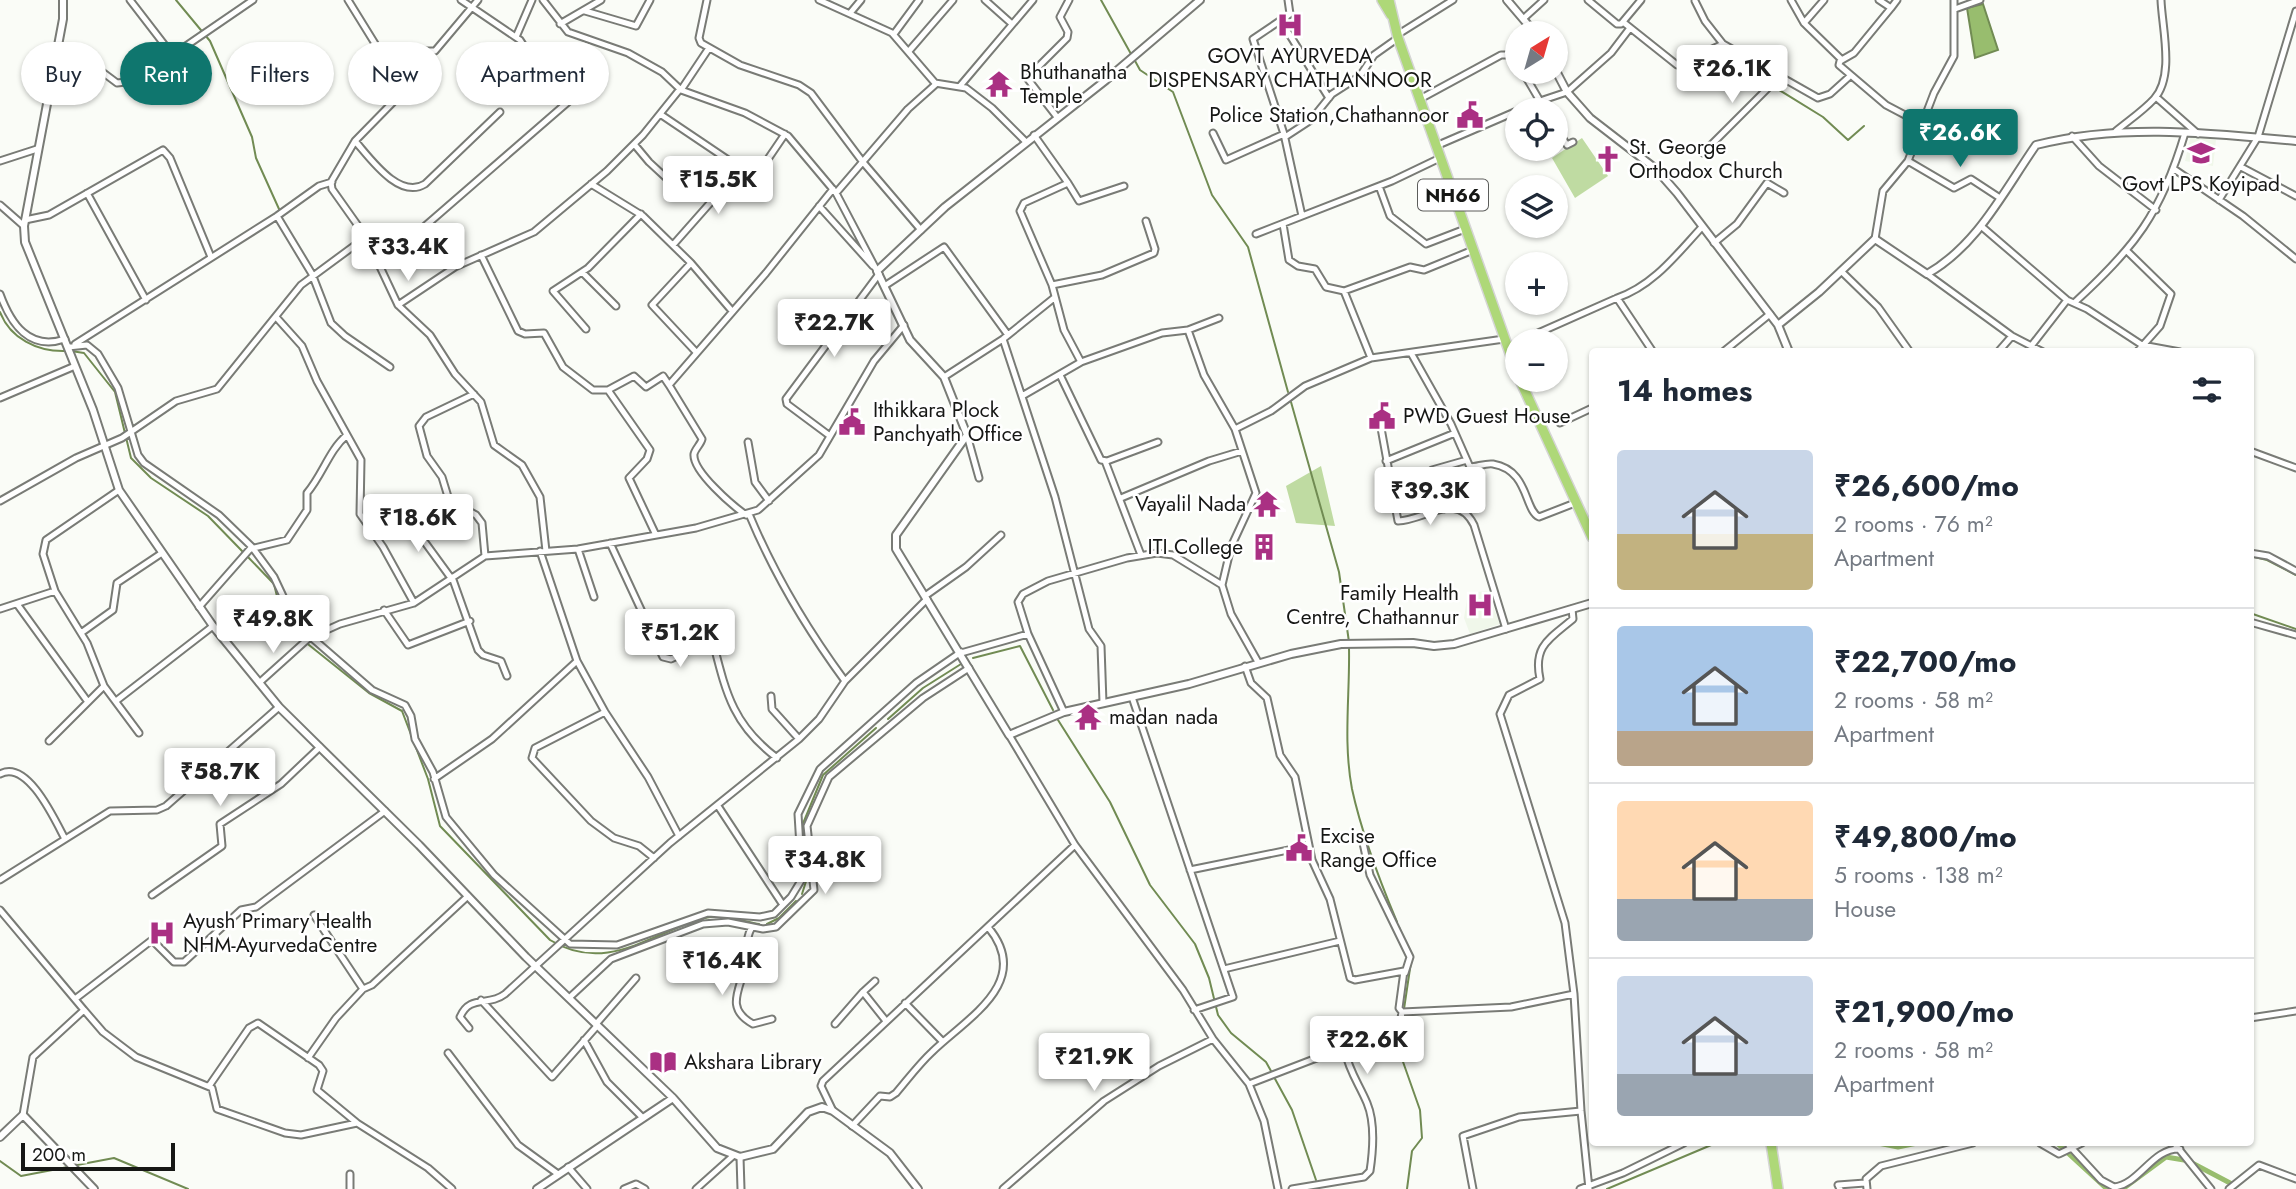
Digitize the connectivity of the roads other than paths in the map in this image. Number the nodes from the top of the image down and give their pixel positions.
1 (63, 0) edge
2 (130, 0) edge
3 (253, 0) edge
4 (348, 0) edge
5 (461, 0) edge
6 (478, 0) edge
7 (532, 0) edge
8 (543, 0) edge
9 (601, 0) edge
10 (650, 0) edge
11 (707, 0) edge
12 (818, 0) edge
13 (861, 0) edge
14 (919, 0) edge
15 (953, 0) edge
16 (985, 0) edge
17 (1033, 0) edge
18 (1069, 0) edge
19 (1200, 0) edge
20 (1288, 0) edge
21 (1382, 0) edge
22 (1389, 0) edge
23 (1453, 0) edge
24 (1507, 0) edge
25 (1544, 0) edge
26 (1588, 0) edge
27 (1641, 0) edge
28 (1696, 0) edge
29 (1791, 0) edge
30 (1824, 0) edge
31 (1880, 0) edge
32 (1897, 0) edge
33 (1954, 0) edge
34 (1980, 0) edge
35 (2161, 0) edge
36 (471, 8) junction
37 (1892, 8) junction
38 (1955, 9) junction
39 (585, 11) junction
40 (2296, 11) edge
41 (851, 12) junction
42 (1391, 15) junction
43 (1523, 19) joint
44 (1282, 21) junction
45 (1623, 22) junction
46 (1804, 23) junction
47 (560, 24) junction
48 (1012, 24) junction
49 (1630, 28) junction
50 (894, 34) junction
51 (516, 37) junction
52 (1398, 37) junction
53 (58, 42) edge
54 (162, 42) edge
55 (191, 42) edge
56 (374, 42) edge
57 (442, 42) edge
58 (1723, 44) junction
59 (709, 48) junction
60 (909, 51) junction
61 (1505, 55) edge
62 (1842, 60) junction
63 (1780, 76) junction
64 (1850, 76) junction
65 (936, 84) junction
66 (1563, 84) edge
67 (960, 86) junction
68 (680, 89) junction
69 (1567, 92) junction
70 (2156, 97) junction
71 (1329, 98) junction
72 (1549, 98) edge
73 (1420, 99) junction
74 (45, 105) edge
75 (390, 105) edge
76 (500, 112) dead end
77 (660, 114) junction
78 (1057, 117) junction
79 (1505, 117) edge
80 (1922, 124) junction
81 (2116, 131) junction
82 (1213, 133) dead end
83 (2185, 133) junction
84 (785, 134) junction
85 (2198, 134) junction
86 (1034, 135) junction
87 (1284, 135) junction
88 (2072, 135) junction
89 (2258, 137) junction
90 (355, 141) junction
91 (1025, 141) junction
92 (2296, 141) edge
93 (1573, 142) dead end
94 (634, 144) junction
95 (1568, 144) edge
96 (1436, 146) junction
97 (37, 149) junction
98 (1703, 153) dead end
99 (1440, 158) junction
100 (0, 161) edge
101 (862, 161) junction
102 (1908, 161) junction
103 (2241, 167) junction
104 (741, 168) junction
105 (2174, 169) junction
106 (332, 181) junction
107 (1068, 183) junction
108 (591, 184) junction
109 (1124, 186) dead end
110 (1379, 186) junction
111 (676, 187) dead end
112 (835, 191) junction
113 (87, 193) junction
114 (1784, 193) dead end
115 (2296, 197) edge
116 (2000, 198) junction
117 (2219, 200) junction
118 (0, 205) edge
119 (820, 206) junction
120 (2156, 210) junction
121 (641, 214) junction
122 (277, 216) junction
123 (1302, 216) junction
124 (1146, 221) dead end
125 (24, 223) junction
126 (1283, 224) junction
127 (1981, 226) junction
128 (1702, 228) junction
129 (1465, 229) junction
130 (921, 230) junction
131 (1256, 234) dead end
132 (366, 237) junction
133 (1875, 239) junction
134 (1714, 243) junction
135 (673, 245) junction
136 (1473, 250) junction
137 (2128, 252) junction
138 (375, 255) junction
139 (481, 255) junction
140 (211, 257) junction
141 (2296, 258) edge
142 (691, 263) junction
143 (1841, 271) junction
144 (582, 272) junction
145 (878, 272) junction
146 (312, 274) junction
147 (1927, 274) junction
148 (886, 285) junction
149 (1052, 285) junction
150 (1344, 291) junction
151 (0, 294) edge
152 (1054, 298) junction
153 (1617, 298) junction
154 (146, 300) junction
155 (2067, 300) junction
156 (2074, 303) junction
157 (398, 305) junction
158 (616, 306) dead end
159 (732, 311) junction
160 (1770, 314) junction
161 (276, 317) junction
162 (1219, 318) dead end
163 (904, 325) junction
164 (1778, 325) junction
165 (586, 329) dead end
166 (1547, 329) edge
167 (1188, 330) junction
168 (2012, 336) junction
169 (1005, 337) junction
170 (65, 339) junction
171 (1505, 343) joint
172 (2032, 345) junction
173 (2142, 345) junction
174 (1650, 348) edge
175 (1728, 348) edge
176 (1787, 348) edge
177 (1907, 348) edge
178 (2002, 348) edge
179 (2037, 348) edge
180 (2140, 348) edge
181 (2158, 348) edge
182 (70, 349) junction
183 (696, 352) junction
184 (1411, 353) junction
185 (1371, 358) junction
186 (1082, 362) junction
187 (75, 366) junction
188 (390, 367) dead end
189 (1060, 375) junction
190 (944, 377) junction
191 (668, 384) junction
192 (607, 390) junction
193 (1525, 392) edge
194 (474, 394) junction
195 (1022, 396) junction
196 (0, 398) edge
197 (1589, 410) edge
198 (1560, 424) dead end
199 (1381, 428) dead end
200 (1235, 429) junction
201 (131, 433) junction
202 (1455, 433) junction
203 (347, 435) junction
204 (967, 435) junction
205 (830, 436) junction
206 (748, 442) dead end
207 (1158, 442) dead end
208 (104, 447) junction
209 (1242, 451) junction
210 (2254, 452) edge
211 (1467, 460) junction
212 (1105, 461) junction
213 (1386, 461) junction
214 (2296, 468) edge
215 (979, 478) dead end
216 (119, 490) junction
217 (1121, 499) junction
218 (0, 501) edge
219 (769, 501) junction
220 (1575, 503) junction
221 (1444, 509) junction
222 (405, 515) dead end
223 (747, 515) junction
224 (1589, 531) edge
225 (655, 533) junction
226 (1001, 535) dead end
227 (610, 543) junction
228 (251, 548) junction
229 (578, 549) junction
230 (543, 551) junction
231 (162, 553) junction
232 (2254, 553) edge
233 (1141, 555) junction
234 (485, 556) junction
235 (2296, 571) edge
236 (1077, 573) junction
237 (452, 578) junction
238 (1222, 585) junction
239 (55, 592) junction
240 (594, 597) dead end
241 (926, 598) junction
242 (414, 603) junction
243 (17, 604) junction
244 (1589, 604) edge
245 (199, 607) junction
246 (1572, 609) junction
247 (0, 610) edge
248 (384, 610) junction
249 (470, 621) junction
250 (2254, 623) edge
251 (213, 626) junction
252 (1506, 629) junction
253 (81, 634) junction
254 (1028, 634) junction
255 (2296, 635) edge
256 (311, 638) junction
257 (961, 652) junction
258 (577, 661) junction
259 (1258, 662) junction
260 (1245, 666) junction
261 (969, 668) junction
262 (507, 676) dead end
263 (845, 681) junction
264 (259, 683) junction
265 (104, 686) junction
266 (771, 696) dead end
267 (1132, 697) junction
268 (116, 701) junction
269 (88, 702) junction
270 (1103, 704) junction
271 (279, 707) junction
272 (605, 712) junction
273 (1064, 712) junction
274 (878, 717) junction
275 (886, 727) junction
276 (139, 733) dead end
277 (1009, 735) junction
278 (799, 739) junction
279 (49, 741) dead end
280 (320, 747) junction
281 (777, 758) junction
282 (0, 774) edge
283 (434, 779) junction
284 (718, 806) junction
285 (384, 811) junction
286 (680, 836) junction
287 (65, 839) junction
288 (1363, 844) dead end
289 (1074, 845) junction
290 (1308, 846) junction
291 (654, 858) junction
292 (1190, 870) junction
293 (0, 880) edge
294 (795, 894) junction
295 (152, 895) dead end
296 (468, 896) junction
297 (804, 900) junction
298 (783, 905) junction
299 (0, 910) edge
300 (314, 915) dead end
301 (764, 923) junction
302 (752, 927) junction
303 (988, 927) junction
304 (564, 941) junction
305 (1340, 941) junction
306 (536, 967) junction
307 (1224, 969) junction
308 (1405, 973) junction
309 (636, 978) dead end
310 (875, 981) dead end
311 (363, 989) junction
312 (863, 992) junction
313 (1574, 994) junction
314 (569, 998) junction
315 (75, 999) junction
316 (481, 1000) junction
317 (905, 1003) junction
318 (84, 1010) junction
319 (1194, 1010) junction
320 (2296, 1011) edge
321 (1402, 1012) junction
322 (2254, 1017) edge
323 (772, 1019) dead end
324 (886, 1021) junction
325 (835, 1024) dead end
326 (597, 1025) junction
327 (469, 1028) dead end
328 (1213, 1039) junction
329 (584, 1040) junction
330 (943, 1042) junction
331 (1345, 1051) junction
332 (448, 1053) dead end
333 (308, 1058) junction
334 (1249, 1084) junction
335 (209, 1086) junction
336 (673, 1098) junction
337 (833, 1111) junction
338 (1581, 1111) junction
339 (23, 1115) junction
340 (643, 1118) junction
341 (357, 1123) junction
342 (852, 1126) junction
343 (0, 1137) edge
344 (1678, 1146) edge
345 (1771, 1146) edge
346 (2044, 1146) edge
347 (2070, 1146) edge
348 (2177, 1146) edge
349 (1930, 1148) edge
350 (2180, 1150) junction
351 (737, 1156) junction
352 (568, 1167) junction
353 (350, 1174) dead end
354 (558, 1174) junction
355 (2296, 1178) edge
356 (1866, 1186) edge
357 (1589, 1188) edge
358 (94, 1189) edge
359 (350, 1189) edge
360 (452, 1189) edge
361 (537, 1189) edge
362 (587, 1189) edge
363 (624, 1189) edge
364 (645, 1189) edge
365 (696, 1189) edge
366 (741, 1189) edge
367 (918, 1189) edge
368 (1003, 1189) edge
369 (1278, 1189) edge
370 (1292, 1189) edge
371 (1473, 1189) edge
372 (1580, 1189) edge
373 (1778, 1189) edge
374 (1840, 1189) edge
375 (2211, 1189) edge
376 (2229, 1189) edge

1 - 53 street
2 - 54 street
3 - 55 street
4 - 56 street
5 - 36 street
6 - 36 street
7 - 51 street
8 - 47 street
9 - 39 street
10 - 39 street
11 - 59 street
12 - 41 street
13 - 41 street
14 - 50 street
15 - 60 street
16 - 48 street
17 - 48 street
18 - 78 street
19 - 78 street
20 - 44 street
21 - 42 highway, NH66
22 - 42 highway, NH66
23 - 52 street
24 - 43 street
25 - 43 street
26 - 45 street
27 - 45 street
28 - 58 street
29 - 46 street
30 - 46 street
31 - 37 street
32 - 37 street
33 - 38 street
34 - 38 street
35 - 70 street
36 - 51 street
36 - 57 street
37 - 62 street
38 - 80 street
39 - 47 street
40 - 89 street
41 - 50 street
42 - 52 highway, NH66 / NH66
44 - 71 street
44 - 87 street
45 - 49 street
46 - 62 street
47 - 68 street
48 - 67 street
49 - 58 street
49 - 69 street
50 - 60 street
51 - 138 street
52 - 71 street
52 - 73 highway, NH66 / NH66
58 - 63 street
59 - 68 street
59 - 101 street
60 - 65 street
61 - 73 street
62 - 64 street
63 - 64 street
63 - 98 street
64 - 80 street
65 - 67 street
65 - 101 street
66 - 69 street
67 - 91 street
68 - 77 street
68 - 84 street
69 - 72 street
69 - 128 street
70 - 81 street
70 - 85 street
71 - 87 street
73 - 96 highway, NH66 / NH66
74 - 97 street
75 - 90 street
76 - 90 street
77 - 94 street
77 - 104 street
78 - 86 street
79 - 96 street
80 - 102 street
81 - 83 street
81 - 88 street
82 - 87 street
83 - 85 street
83 - 105 street
84 - 104 street
84 - 112 street
85 - 89 street
86 - 91 street
86 - 107 street
87 - 123 street
88 - 116 street
88 - 120 street
89 - 92 street
89 - 103 street
90 - 106 street
91 - 130 street
93 - 95 street
94 - 108 street
94 - 111 street
96 - 99 highway, NH66 / NH66
97 - 100 street
97 - 125 street
99 - 110 street
99 - 129 highway, NH66 / NH66
101 - 112 street
101 - 130 street
102 - 116 street
102 - 133 street
103 - 115 street
103 - 117 street
104 - 135 street
105 - 117 street
105 - 120 street
106 - 122 street
106 - 132 street
107 - 109 street
107 - 149 street
108 - 121 street
108 - 139 street
110 - 123 street
110 - 129 street
112 - 119 street
112 - 145 street
113 - 125 street
113 - 140 street
113 - 154 street
114 - 134 street
116 - 127 street
117 - 141 street
118 - 125 street
119 - 145 street
119 - 159 street
120 - 137 street
121 - 135 street
121 - 144 street
122 - 140 street
122 - 146 street
123 - 126 street
124 - 149 street
125 - 170 street
126 - 131 street
126 - 150 street
127 - 147 street
127 - 155 street
128 - 134 street
128 - 153 street
129 - 136 highway, NH66 / NH66
130 - 145 street
132 - 138 street
132 - 146 street
133 - 143 street
133 - 147 street
134 - 160 street
135 - 142 street
136 - 150 street
136 - 171 highway, NH66 / NH66
137 - 156 street
137 - 173 street
138 - 157 street
139 - 157 street
139 - 192 street
140 - 154 street
142 - 159 street
142 - 183 street
143 - 164 street
143 - 177 street
144 - 158 street
144 - 165 street
145 - 148 street
145 - 205 street
146 - 161 street
146 - 188 street
147 - 168 street
148 - 163 street
148 - 169 street
149 - 152 street
150 - 185 street
151 - 170 street
152 - 169 street
152 - 186 street
153 - 166 street
153 - 174 street
154 - 182 street
155 - 156 street
155 - 172 street
156 - 173 street
157 - 194 street
159 - 183 street
160 - 164 street
160 - 175 street
161 - 201 street
161 - 203 street
162 - 167 street
163 - 190 street
163 - 205 street
164 - 176 street
167 - 186 street
167 - 200 street
168 - 172 street
168 - 178 street
169 - 190 street
169 - 195 street
170 - 182 street
171 - 184 street
172 - 179 street
173 - 180 street
173 - 181 street
182 - 187 street
182 - 201 street
183 - 191 street
184 - 185 street
184 - 202 street
185 - 200 street
186 - 189 street
187 - 196 street
187 - 208 street
189 - 195 street
189 - 212 street
190 - 204 street
191 - 192 street
191 - 223 street
192 - 225 street
193 - 220 highway
194 - 230 street
194 - 234 street
195 - 236 street
197 - 198 street
199 - 213 street
200 - 209 street
201 - 208 street
201 - 228 street
202 - 211 street
202 - 213 street
203 - 228 street
203 - 242 street
204 - 215 street
204 - 241 street
205 - 219 street
206 - 219 street
207 - 212 street
208 - 216 street
208 - 218 street
209 - 217 street
209 - 238 street
210 - 214 street
211 - 220 street
211 - 221 street
212 - 217 street
213 - 221 street
216 - 231 street
216 - 239 street
217 - 233 street
219 - 223 street
220 - 224 highway
221 - 252 street
222 - 237 street
223 - 225 street
223 - 263 street
225 - 227 street
226 - 241 street
227 - 229 street
227 - 281 street
228 - 245 street
228 - 256 street
229 - 230 street
229 - 240 street
230 - 234 street
230 - 258 street
231 - 245 street
231 - 253 street
232 - 235 street
233 - 236 street
233 - 238 street
234 - 237 street
236 - 254 street
236 - 270 street
237 - 242 street
237 - 249 street
238 - 259 street
239 - 243 street
239 - 253 street
241 - 257 street
241 - 263 street
242 - 248 street
243 - 247 street
243 - 269 street
244 - 246 street
245 - 251 street
246 - 252 street
246 - 313 street
248 - 249 street
248 - 256 street
249 - 262 street
250 - 255 street
251 - 264 street
251 - 268 street
252 - 259 street
253 - 265 street
254 - 257 street
254 - 273 street
256 - 264 street
256 - 283 street
257 - 261 street
257 - 274 street
258 - 272 street
258 - 283 street
259 - 260 street
260 - 267 street
260 - 290 street
261 - 275 street
261 - 277 street
263 - 278 street
264 - 271 street
265 - 268 street
265 - 269 street
266 - 278 street
267 - 270 street
267 - 292 street
268 - 276 street
269 - 279 street
270 - 273 street
271 - 280 street
271 - 287 street
272 - 286 street
272 - 291 street
273 - 277 street
274 - 275 street
274 - 294 street
275 - 297 street
277 - 289 street
278 - 281 street
280 - 285 street
280 - 295 street
281 - 284 street
282 - 287 street
283 - 304 street
284 - 286 street
284 - 298 street
285 - 296 street
285 - 315 street
286 - 291 street
287 - 293 street
288 - 308 street
289 - 303 street
289 - 319 street
290 - 292 street
290 - 305 street
291 - 304 street
292 - 307 street
294 - 297 street
294 - 298 street
296 - 306 street
296 - 311 street
297 - 301 street
298 - 301 street
299 - 315 street
300 - 311 street
301 - 302 street
301 - 304 street
302 - 314 street
302 - 323 street
303 - 317 street
303 - 330 street
304 - 306 street
305 - 307 street
305 - 308 street
306 - 314 street
306 - 316 street
307 - 319 street
308 - 321 street
309 - 326 street
310 - 312 street
311 - 333 street
312 - 324 street
312 - 325 street
313 - 321 street
313 - 338 street
314 - 326 street
315 - 318 street
316 - 327 street
316 - 329 street
317 - 324 street
317 - 330 street
318 - 335 street
318 - 339 street
319 - 328 street
320 - 322 street
321 - 331 street
324 - 337 street
326 - 329 street
326 - 336 street
328 - 334 street
328 - 368 street
329 - 340 street
330 - 342 street
331 - 334 street
331 - 370 street
332 - 354 street
333 - 335 street
333 - 341 street
334 - 369 street
335 - 341 street
336 - 340 street
336 - 351 street
337 - 342 street
337 - 351 street
338 - 357 street
338 - 371 street
339 - 343 street
339 - 358 street
340 - 352 street
341 - 360 street
342 - 367 street
344 - 357 street
345 - 373 highway
346 - 347 street
347 - 350 street
348 - 350 street
349 - 356 street
350 - 375 street
351 - 365 street
351 - 366 street
352 - 354 street
352 - 362 street
353 - 359 street
354 - 361 street
355 - 376 street
356 - 374 street
357 - 372 street
363 - 364 street

